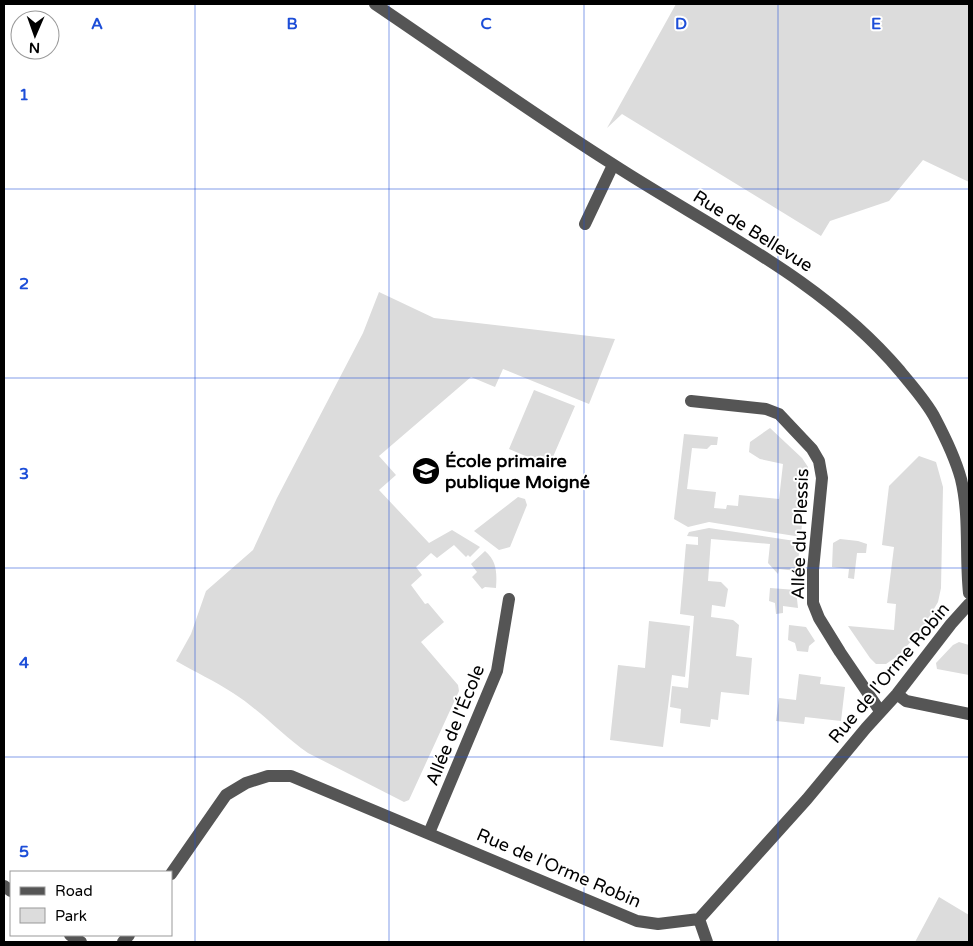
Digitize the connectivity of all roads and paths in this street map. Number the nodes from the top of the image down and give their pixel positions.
1 (375, 4) edge
2 (613, 165) junction
3 (585, 224) dead end
4 (691, 401) dead end
5 (969, 593) edge
6 (509, 599) dead end
7 (969, 604) edge
8 (897, 694) junction
9 (880, 711) junction
10 (969, 714) edge
11 (429, 833) junction
12 (172, 873) edge
13 (699, 919) junction
14 (707, 942) edge

1 - 2 street, Rue de Bellevue
2 - 3 street
2 - 5 street, Rue de Bellevue
4 - 9 street, Allée du Plessis
6 - 11 street, Allée de l'École
7 - 8 street, Rue de l'Orme Robin
8 - 9 street, Rue de l'Orme Robin
8 - 10 street
9 - 13 street, Rue de l'Orme Robin
11 - 12 street, Rue de l'Orme Robin
11 - 13 street, Rue de l'Orme Robin
13 - 14 street

